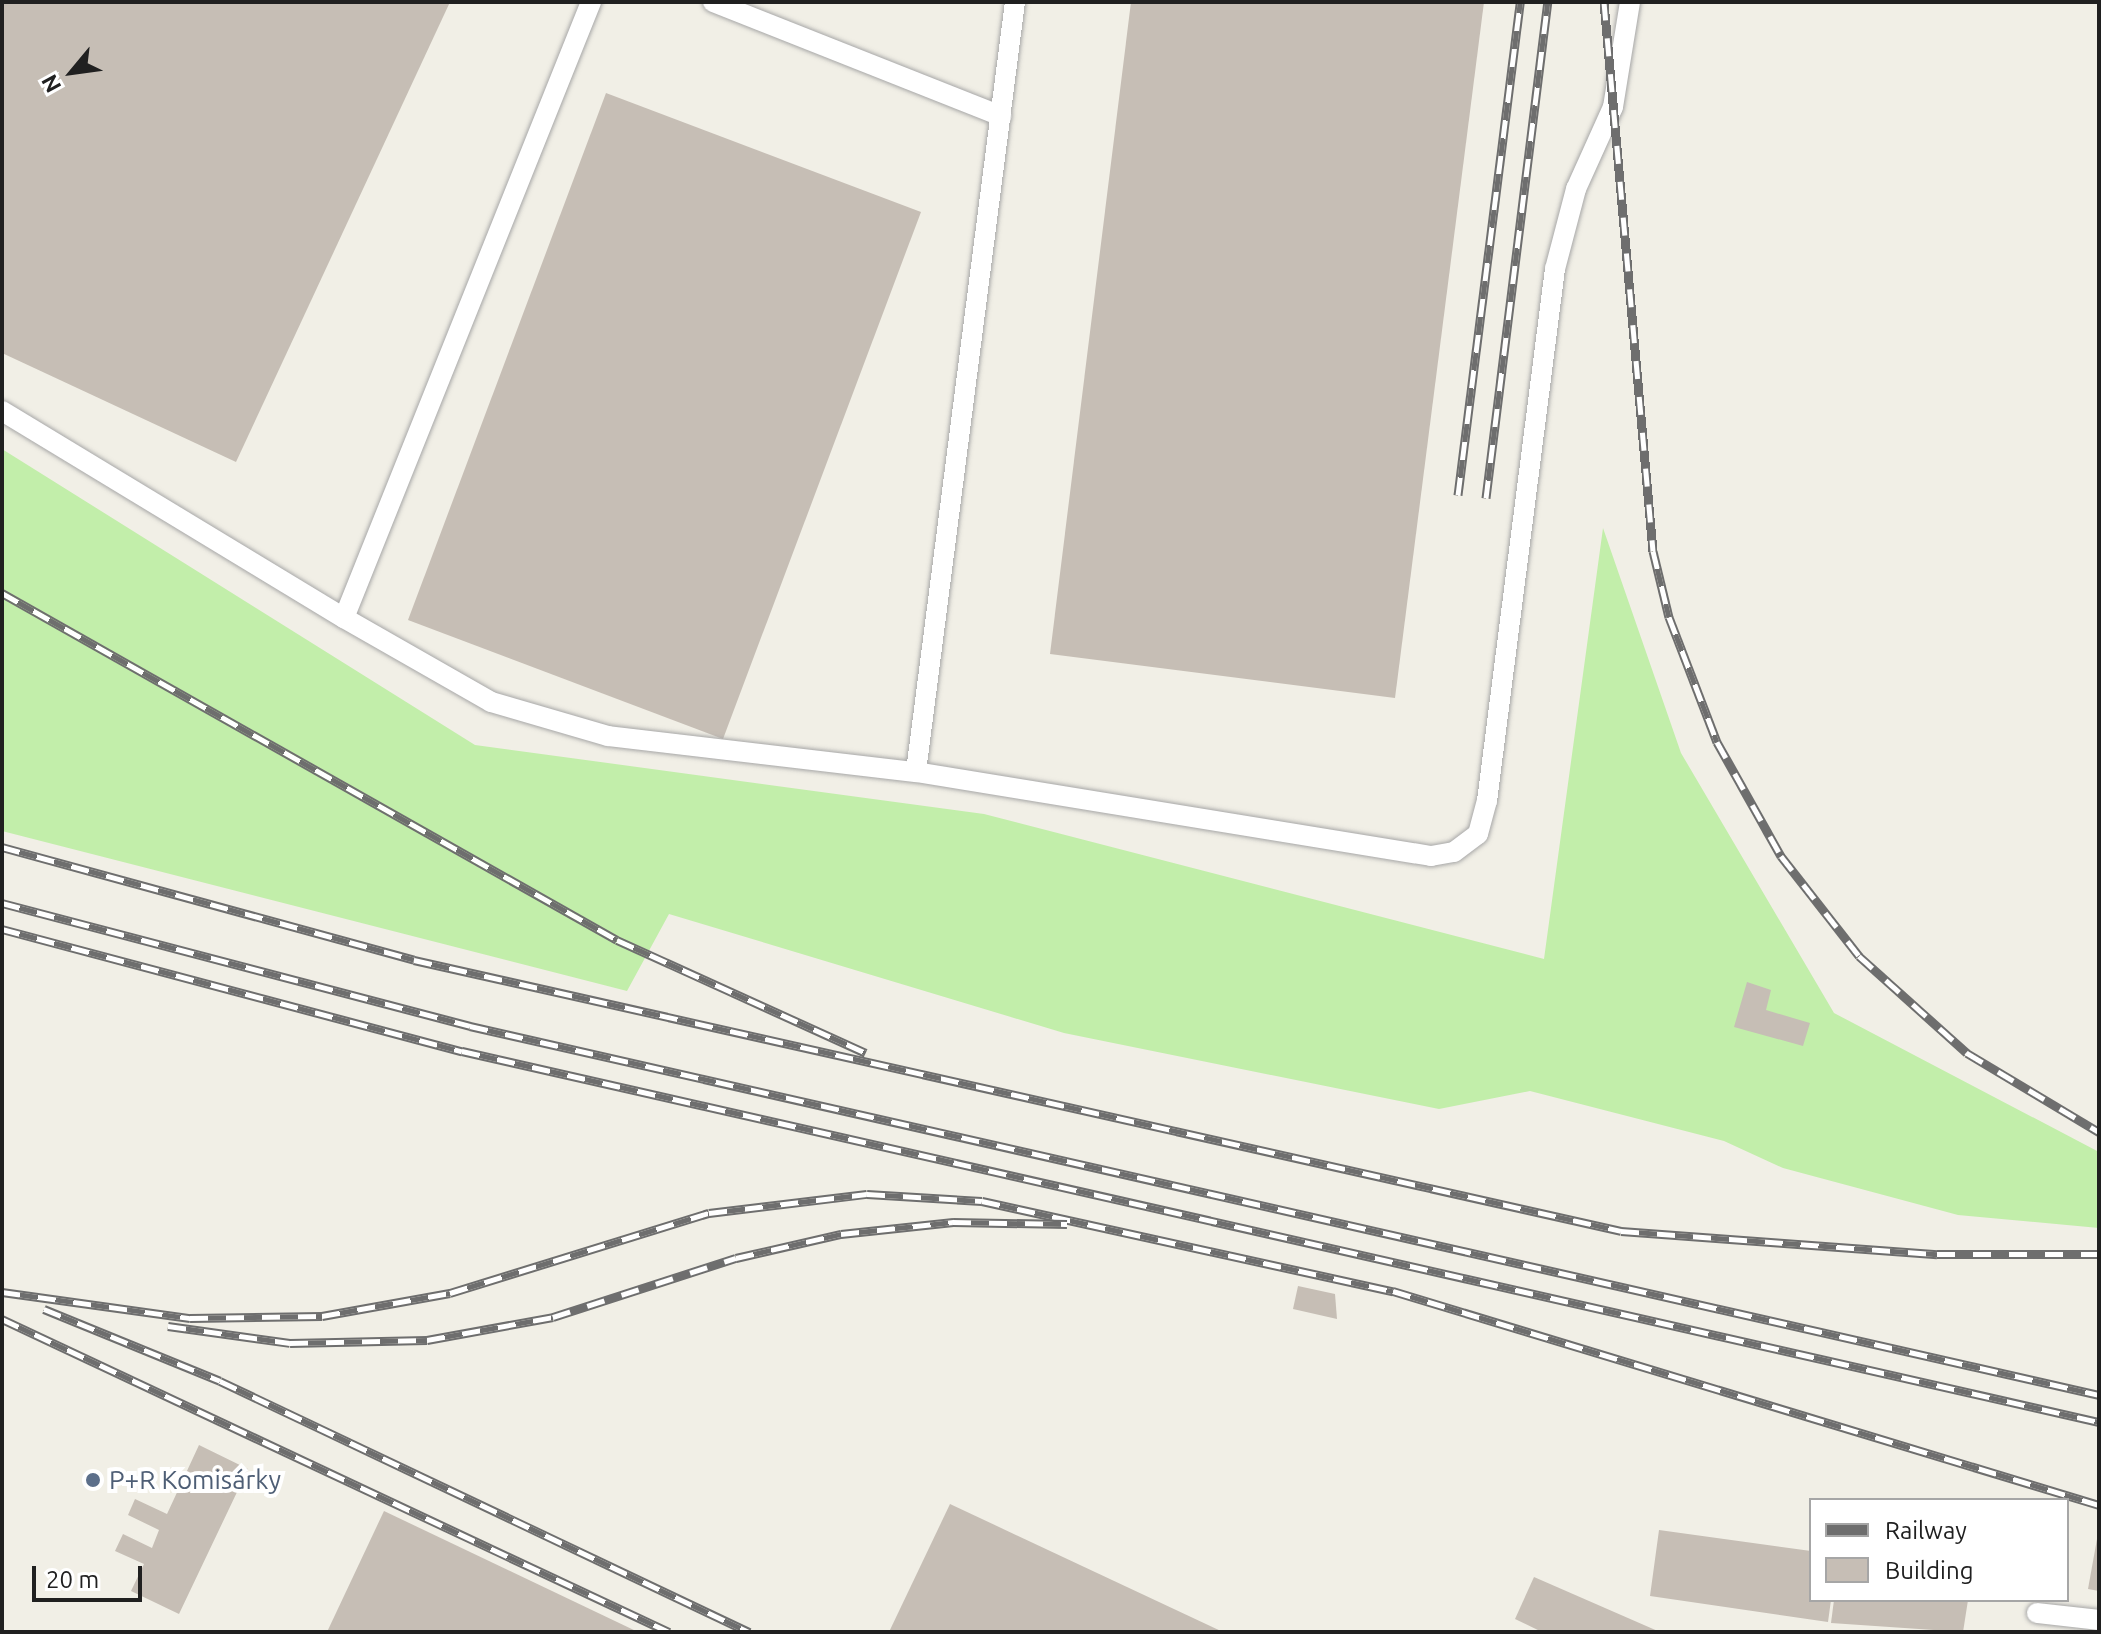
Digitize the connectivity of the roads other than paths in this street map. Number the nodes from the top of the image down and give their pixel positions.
1 (591, 2) edge
2 (713, 2) edge
3 (1015, 2) edge
4 (1630, 2) edge
5 (1001, 116) junction
6 (2, 411) edge
7 (344, 618) junction
8 (916, 772) junction
9 (2037, 1613) dead end
10 (2099, 1620) edge

1 - 7 lane
2 - 5 lane
3 - 5 lane
4 - 8 lane
5 - 8 lane
6 - 7 lane
7 - 8 lane
9 - 10 lane

